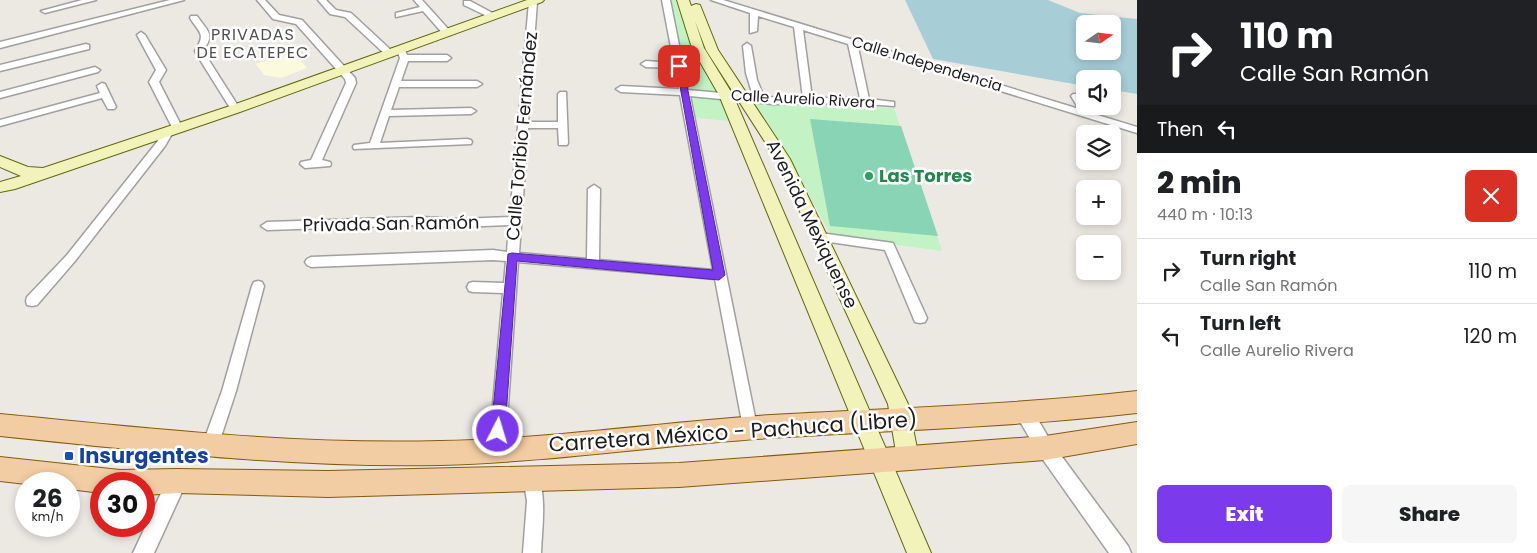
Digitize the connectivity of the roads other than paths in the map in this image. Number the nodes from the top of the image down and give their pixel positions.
1 (43, 0) edge
2 (92, 0) edge
3 (178, 0) edge
4 (261, 0) edge
5 (322, 0) edge
6 (418, 0) edge
7 (666, 0) edge
8 (683, 0) edge
9 (694, 0) edge
10 (716, 0) edge
11 (535, 1) edge
12 (467, 3) dead end
13 (740, 4) edge
14 (425, 8) junction
15 (754, 12) junction
16 (399, 15) dead end
17 (494, 16) junction
18 (194, 18) dead end
19 (798, 25) junction
20 (753, 31) dead end
21 (447, 33) junction
22 (141, 35) dead end
23 (852, 42) junction
24 (0, 44) edge
25 (747, 46) dead end
26 (398, 54) junction
27 (447, 58) dead end
28 (646, 64) dead end
29 (94, 66) junction
30 (679, 66) junction
31 (0, 68) edge
32 (342, 71) junction
33 (395, 84) junction
34 (477, 84) dead end
35 (621, 89) dead end
36 (685, 92) junction
37 (563, 94) dead end
38 (0, 95) edge
39 (726, 95) junction
40 (752, 98) junction
41 (808, 100) junction
42 (865, 101) junction
43 (892, 104) dead end
44 (111, 107) dead end
45 (235, 108) junction
46 (471, 111) dead end
47 (1076, 111) edge
48 (386, 113) junction
49 (1090, 115) edge
50 (0, 123) edge
51 (563, 125) junction
52 (522, 126) junction
53 (173, 130) junction
54 (1137, 130) edge
55 (467, 142) dead end
56 (563, 143) dead end
57 (374, 146) junction
58 (358, 147) dead end
59 (0, 161) edge
60 (315, 164) dead end
61 (44, 173) junction
62 (3, 188) edge
63 (594, 189) dead end
64 (515, 221) junction
65 (267, 226) dead end
66 (820, 237) junction
67 (512, 257) junction
68 (311, 262) dead end
69 (592, 264) junction
70 (719, 275) junction
71 (258, 286) dead end
72 (473, 287) dead end
73 (510, 288) junction
74 (32, 301) dead end
75 (920, 318) dead end
76 (1137, 402) edge
77 (1024, 412) junction
78 (901, 420) junction
79 (863, 422) junction
80 (0, 424) edge
81 (750, 428) junction
82 (1137, 433) edge
83 (210, 446) junction
84 (1045, 448) junction
85 (497, 449) junction
86 (908, 458) junction
87 (880, 460) junction
88 (0, 470) edge
89 (531, 478) junction
90 (178, 481) junction
91 (143, 553) edge
92 (532, 553) edge
93 (919, 553) edge
94 (1121, 553) edge

1 - 2 street
3 - 24 street
4 - 32 street
5 - 26 street
6 - 14 street
7 - 30 street
8 - 39 main road, Avenida Mexiquense
9 - 40 main road, Avenida Mexiquense
10 - 13 street, Calle Independencia
11 - 17 main road
11 - 52 street, Calle Toribio Fernández
12 - 17 street
13 - 15 street, Calle Independencia
14 - 16 street
14 - 21 street
15 - 19 street, Calle Independencia
15 - 20 street
17 - 21 main road
18 - 45 street
19 - 23 street, Calle Independencia
19 - 41 street
21 - 26 main road
22 - 53 street
23 - 42 street
23 - 47 street, Calle Independencia
25 - 40 street
26 - 27 street
26 - 32 main road
26 - 33 street
28 - 30 street
29 - 31 street
29 - 38 street
29 - 44 street
29 - 50 street
30 - 36 street
32 - 45 main road
32 - 60 street
33 - 34 street
33 - 48 street
35 - 36 street, Calle Aurelio Rivera
36 - 39 street, Calle Aurelio Rivera
36 - 70 street
37 - 51 street
39 - 40 street, Calle Aurelio Rivera
39 - 79 main road, Avenida Mexiquense
40 - 41 street, Calle Aurelio Rivera
40 - 66 main road, Avenida Mexiquense
41 - 42 street, Calle Aurelio Rivera
42 - 43 street, Calle Aurelio Rivera
45 - 53 main road
46 - 48 street
48 - 57 street
49 - 54 street, Calle Independencia
51 - 52 street
51 - 56 street
52 - 64 street, Calle Toribio Fernández
53 - 61 main road
53 - 74 street
55 - 57 street
57 - 58 street
59 - 61 main road
61 - 62 main road
63 - 69 street
64 - 65 street, Privada San Ramón
64 - 67 street, Calle Toribio Fernández
66 - 75 street
66 - 78 main road, Avenida Mexiquense
67 - 68 street
67 - 69 street
67 - 73 street, Calle Toribio Fernández
69 - 70 street
70 - 81 street
71 - 83 street
72 - 73 street
73 - 85 street, Calle Toribio Fernández
76 - 77 main road, Carretera México - Pachuca (Libre)
77 - 78 main road, Carretera México - Pachuca (Libre)
77 - 84 street
78 - 79 main road, Carretera México - Pachuca (Libre)
78 - 86 main road, Avenida Mexiquense
79 - 81 main road, Carretera México - Pachuca (Libre)
79 - 87 main road, Avenida Mexiquense
80 - 83 main road, Carretera México - Pachuca (Libre)
81 - 85 main road, Carretera México - Pachuca (Libre)
82 - 84 main road, Carretera México - Pachuca (Libre)
83 - 85 main road, Carretera México - Pachuca (Libre)
84 - 86 main road, Carretera México - Pachuca (Libre)
84 - 94 street
86 - 87 main road, Carretera México - Pachuca (Libre)
87 - 89 main road, Carretera México - Pachuca (Libre)
87 - 93 main road, Avenida Mexiquense
88 - 90 main road, Carretera México - Pachuca (Libre)
89 - 90 main road, Carretera México - Pachuca (Libre)
89 - 92 street
90 - 91 street

